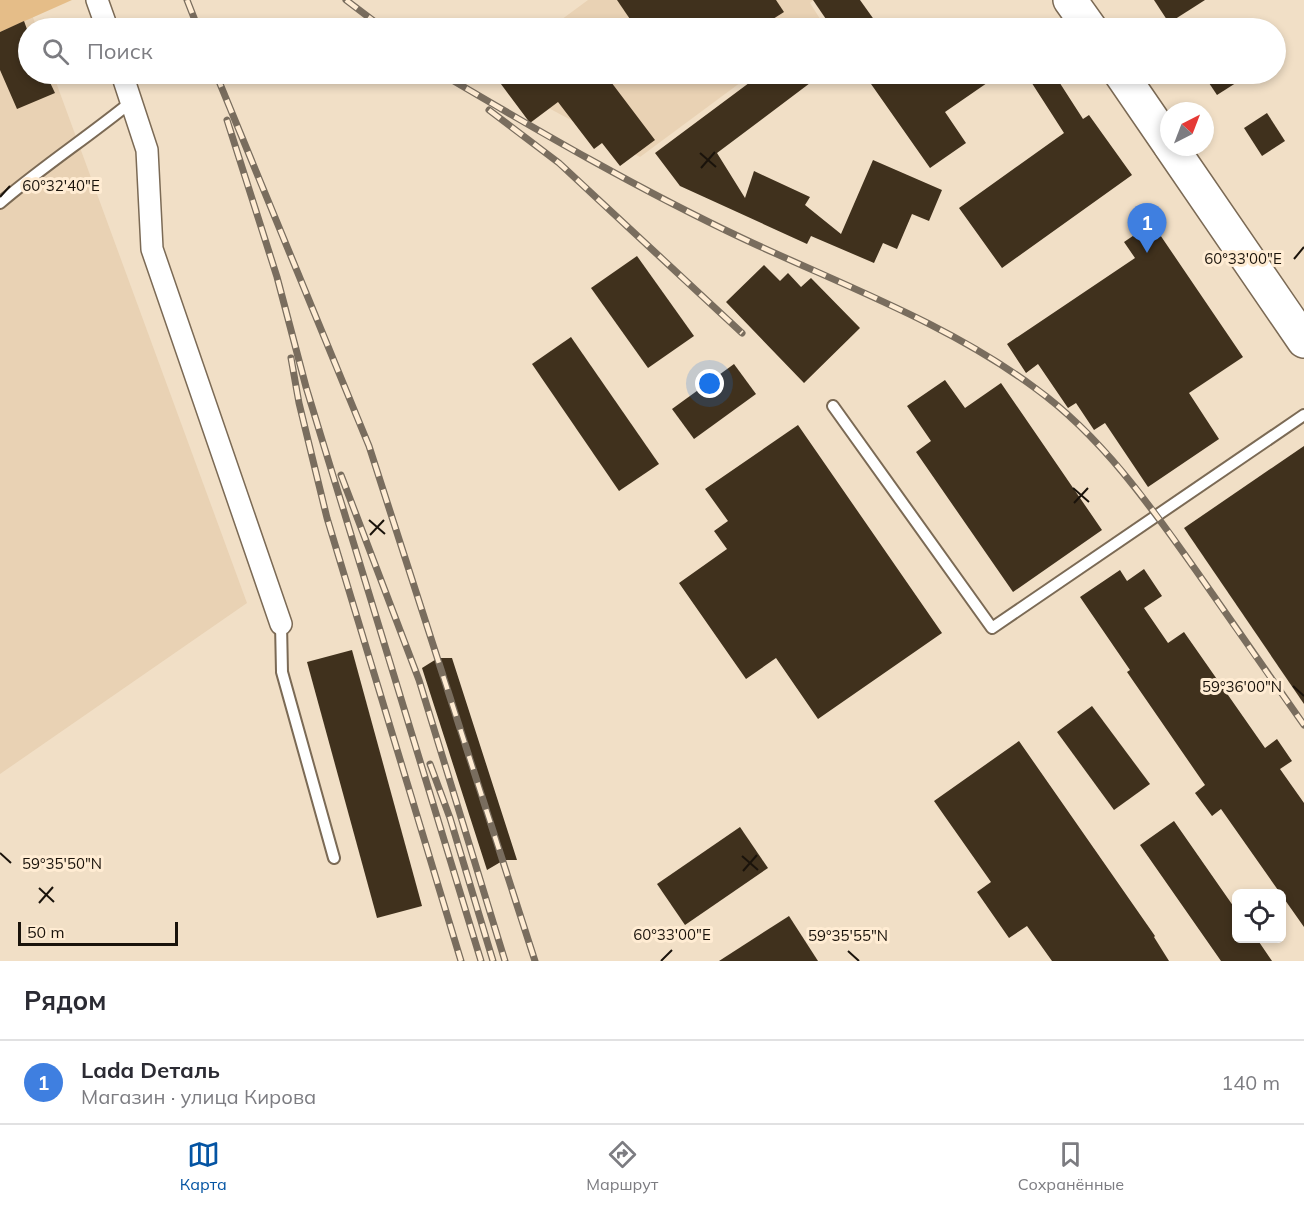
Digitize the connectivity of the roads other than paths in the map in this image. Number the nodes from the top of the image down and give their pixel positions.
1 (98, 0) edge
2 (1070, 0) edge
3 (104, 18) edge
4 (1083, 18) edge
5 (125, 84) edge
6 (1128, 84) edge
7 (131, 102) junction
8 (1160, 131) edge
9 (1177, 156) edge
10 (0, 202) edge
11 (1304, 341) edge
12 (833, 406) dead end
13 (1304, 415) edge
14 (281, 624) joint
15 (334, 858) dead end

1 - 3 street
2 - 4 main road
5 - 7 street
6 - 8 main road
7 - 10 lane
7 - 14 street
9 - 11 main road
12 - 13 lane
14 - 15 lane

